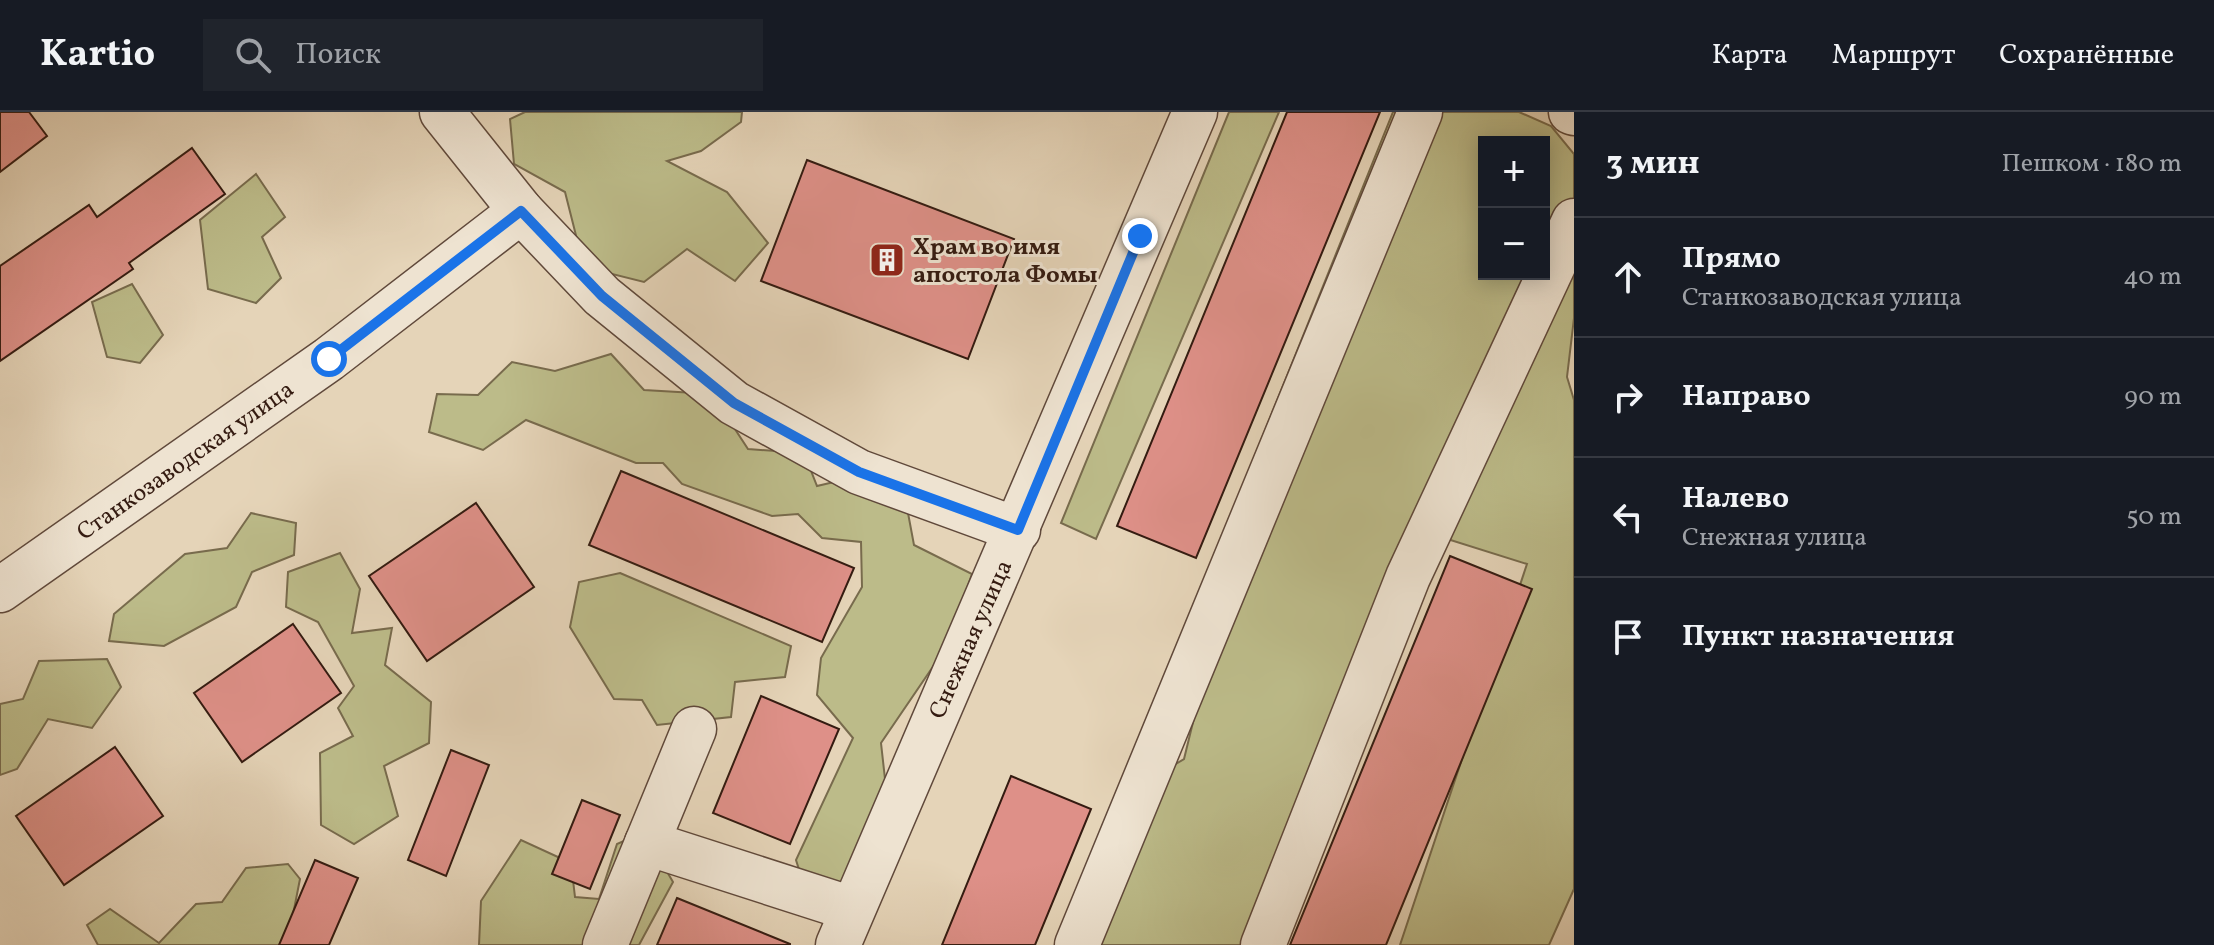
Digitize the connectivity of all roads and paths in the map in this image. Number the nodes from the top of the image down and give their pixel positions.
1 (442, 112) edge
2 (1420, 112) edge
3 (1192, 113) edge
4 (521, 211) junction
5 (1574, 221) edge
6 (1018, 530) junction
7 (0, 590) edge
8 (694, 729) dead end
9 (647, 843) junction
10 (845, 927) edge
11 (605, 945) edge
12 (1077, 945) edge
13 (1263, 945) edge

1 - 4 street
2 - 12 street
3 - 6 street, Снежная улица
4 - 6 street
4 - 7 street, Станкозаводская улица
5 - 13 street
6 - 10 street, Снежная улица
8 - 9 street
9 - 10 street
9 - 11 street

